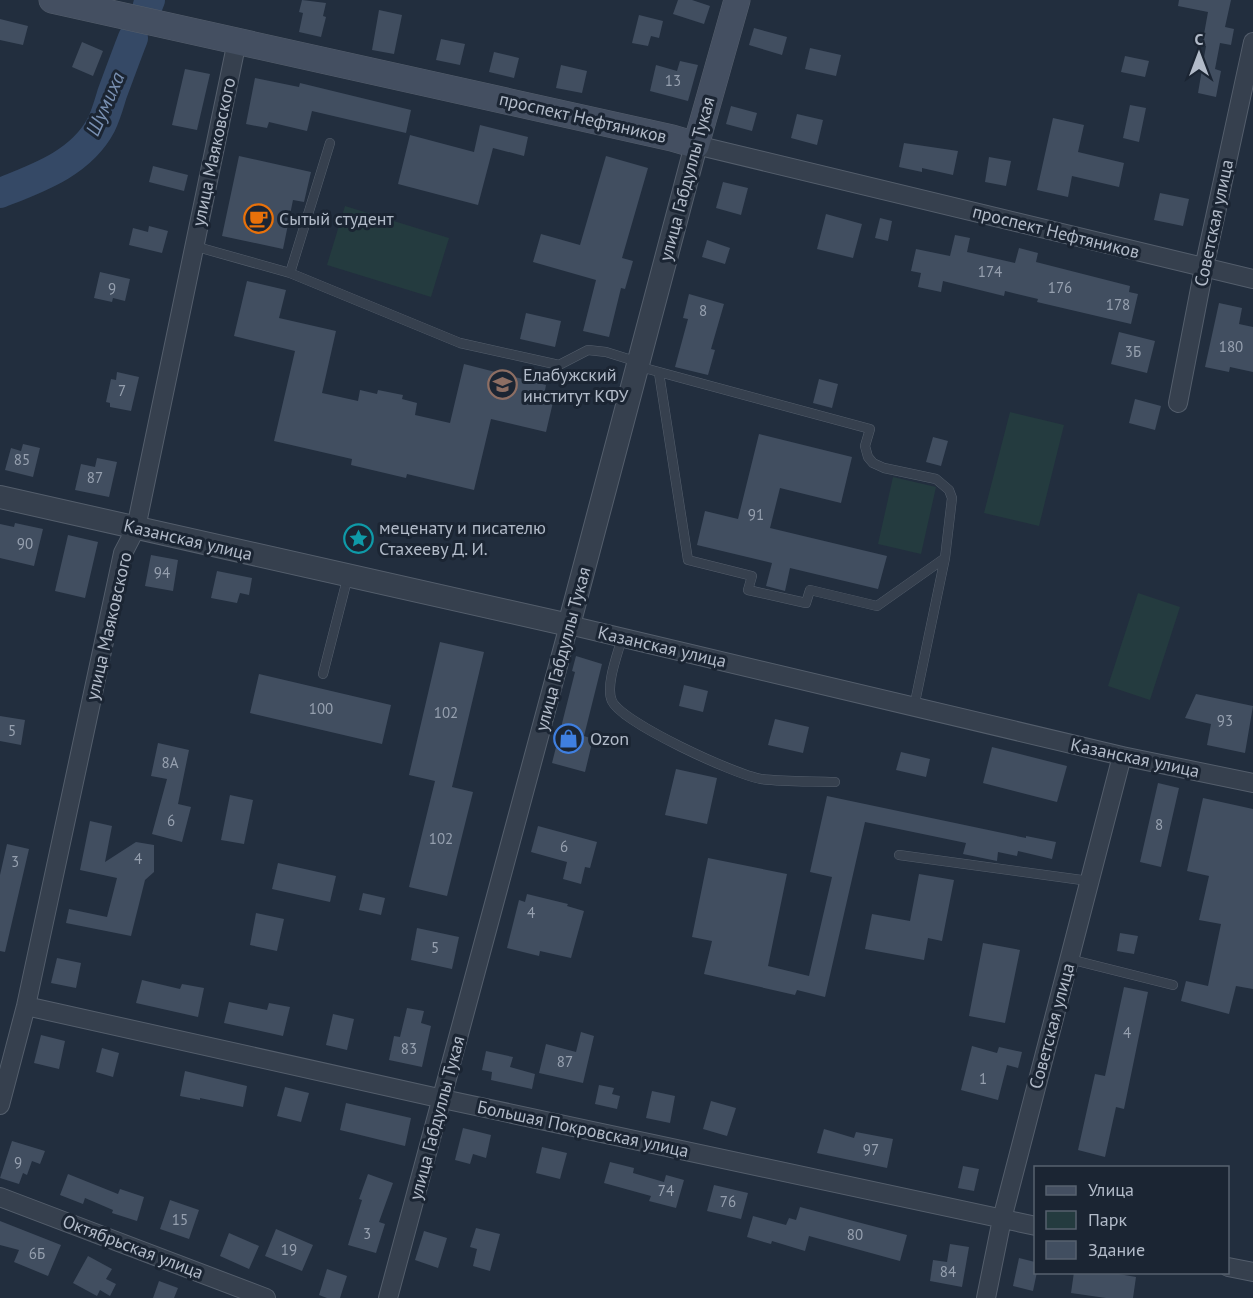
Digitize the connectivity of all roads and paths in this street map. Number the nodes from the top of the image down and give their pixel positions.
1 (51, 0) edge
2 (737, 0) edge
3 (127, 8) edge
4 (237, 40) junction
5 (1253, 42) edge
6 (330, 143) dead end
7 (696, 145) junction
8 (194, 246) junction
9 (1204, 268) junction
10 (290, 273) junction
11 (1253, 279) edge
12 (638, 365) junction
13 (659, 373) junction
14 (1178, 403) dead end
15 (0, 497) edge
16 (136, 528) junction
17 (945, 558) junction
18 (348, 576) junction
19 (569, 625) junction
20 (622, 638) junction
21 (323, 674) dead end
22 (914, 707) junction
23 (1122, 756) junction
24 (835, 783) dead end
25 (1253, 783) edge
26 (898, 855) dead end
27 (1089, 882) junction
28 (1069, 959) junction
29 (1173, 986) dead end
30 (26, 1006) junction
31 (443, 1099) junction
32 (0, 1105) edge
33 (0, 1197) edge
34 (1002, 1219) junction
35 (1034, 1226) edge
36 (1229, 1267) edge
37 (1253, 1272) edge
38 (266, 1298) edge
39 (388, 1298) edge
40 (986, 1298) edge

1 - 3 main road, проспект Нефтяников
2 - 7 main road, улица Габдуллы Тукая
3 - 4 main road, проспект Нефтяников
4 - 7 main road, проспект Нефтяников
4 - 8 street, улица Маяковского
5 - 9 street, Советская улица
6 - 10 lane
7 - 9 street, проспект Нефтяников
7 - 12 street, улица Габдуллы Тукая
8 - 10 lane
8 - 16 street, улица Маяковского
9 - 11 street, проспект Нефтяников
9 - 14 street, Советская улица
10 - 12 lane
12 - 13 lane
12 - 19 street, улица Габдуллы Тукая
13 - 17 lane
13 - 17 lane
15 - 16 street, Казанская улица
16 - 18 street, Казанская улица
16 - 30 street, улица Маяковского
17 - 22 lane
18 - 19 street, Казанская улица
18 - 21 lane
19 - 20 street, Казанская улица
19 - 31 street, улица Габдуллы Тукая
20 - 22 street, Казанская улица
20 - 24 lane
22 - 23 street, Казанская улица
23 - 25 street, Казанская улица
23 - 27 street, Советская улица
26 - 27 lane
27 - 28 street, Советская улица
28 - 29 lane
28 - 34 street, Советская улица
30 - 31 street, Большая Покровская улица
30 - 32 street, улица Маяковского
31 - 34 street, Большая Покровская улица
31 - 39 street, улица Габдуллы Тукая
33 - 38 street, Октябрьская улица
34 - 35 street, Большая Покровская улица
34 - 40 street, Советская улица
36 - 37 street

